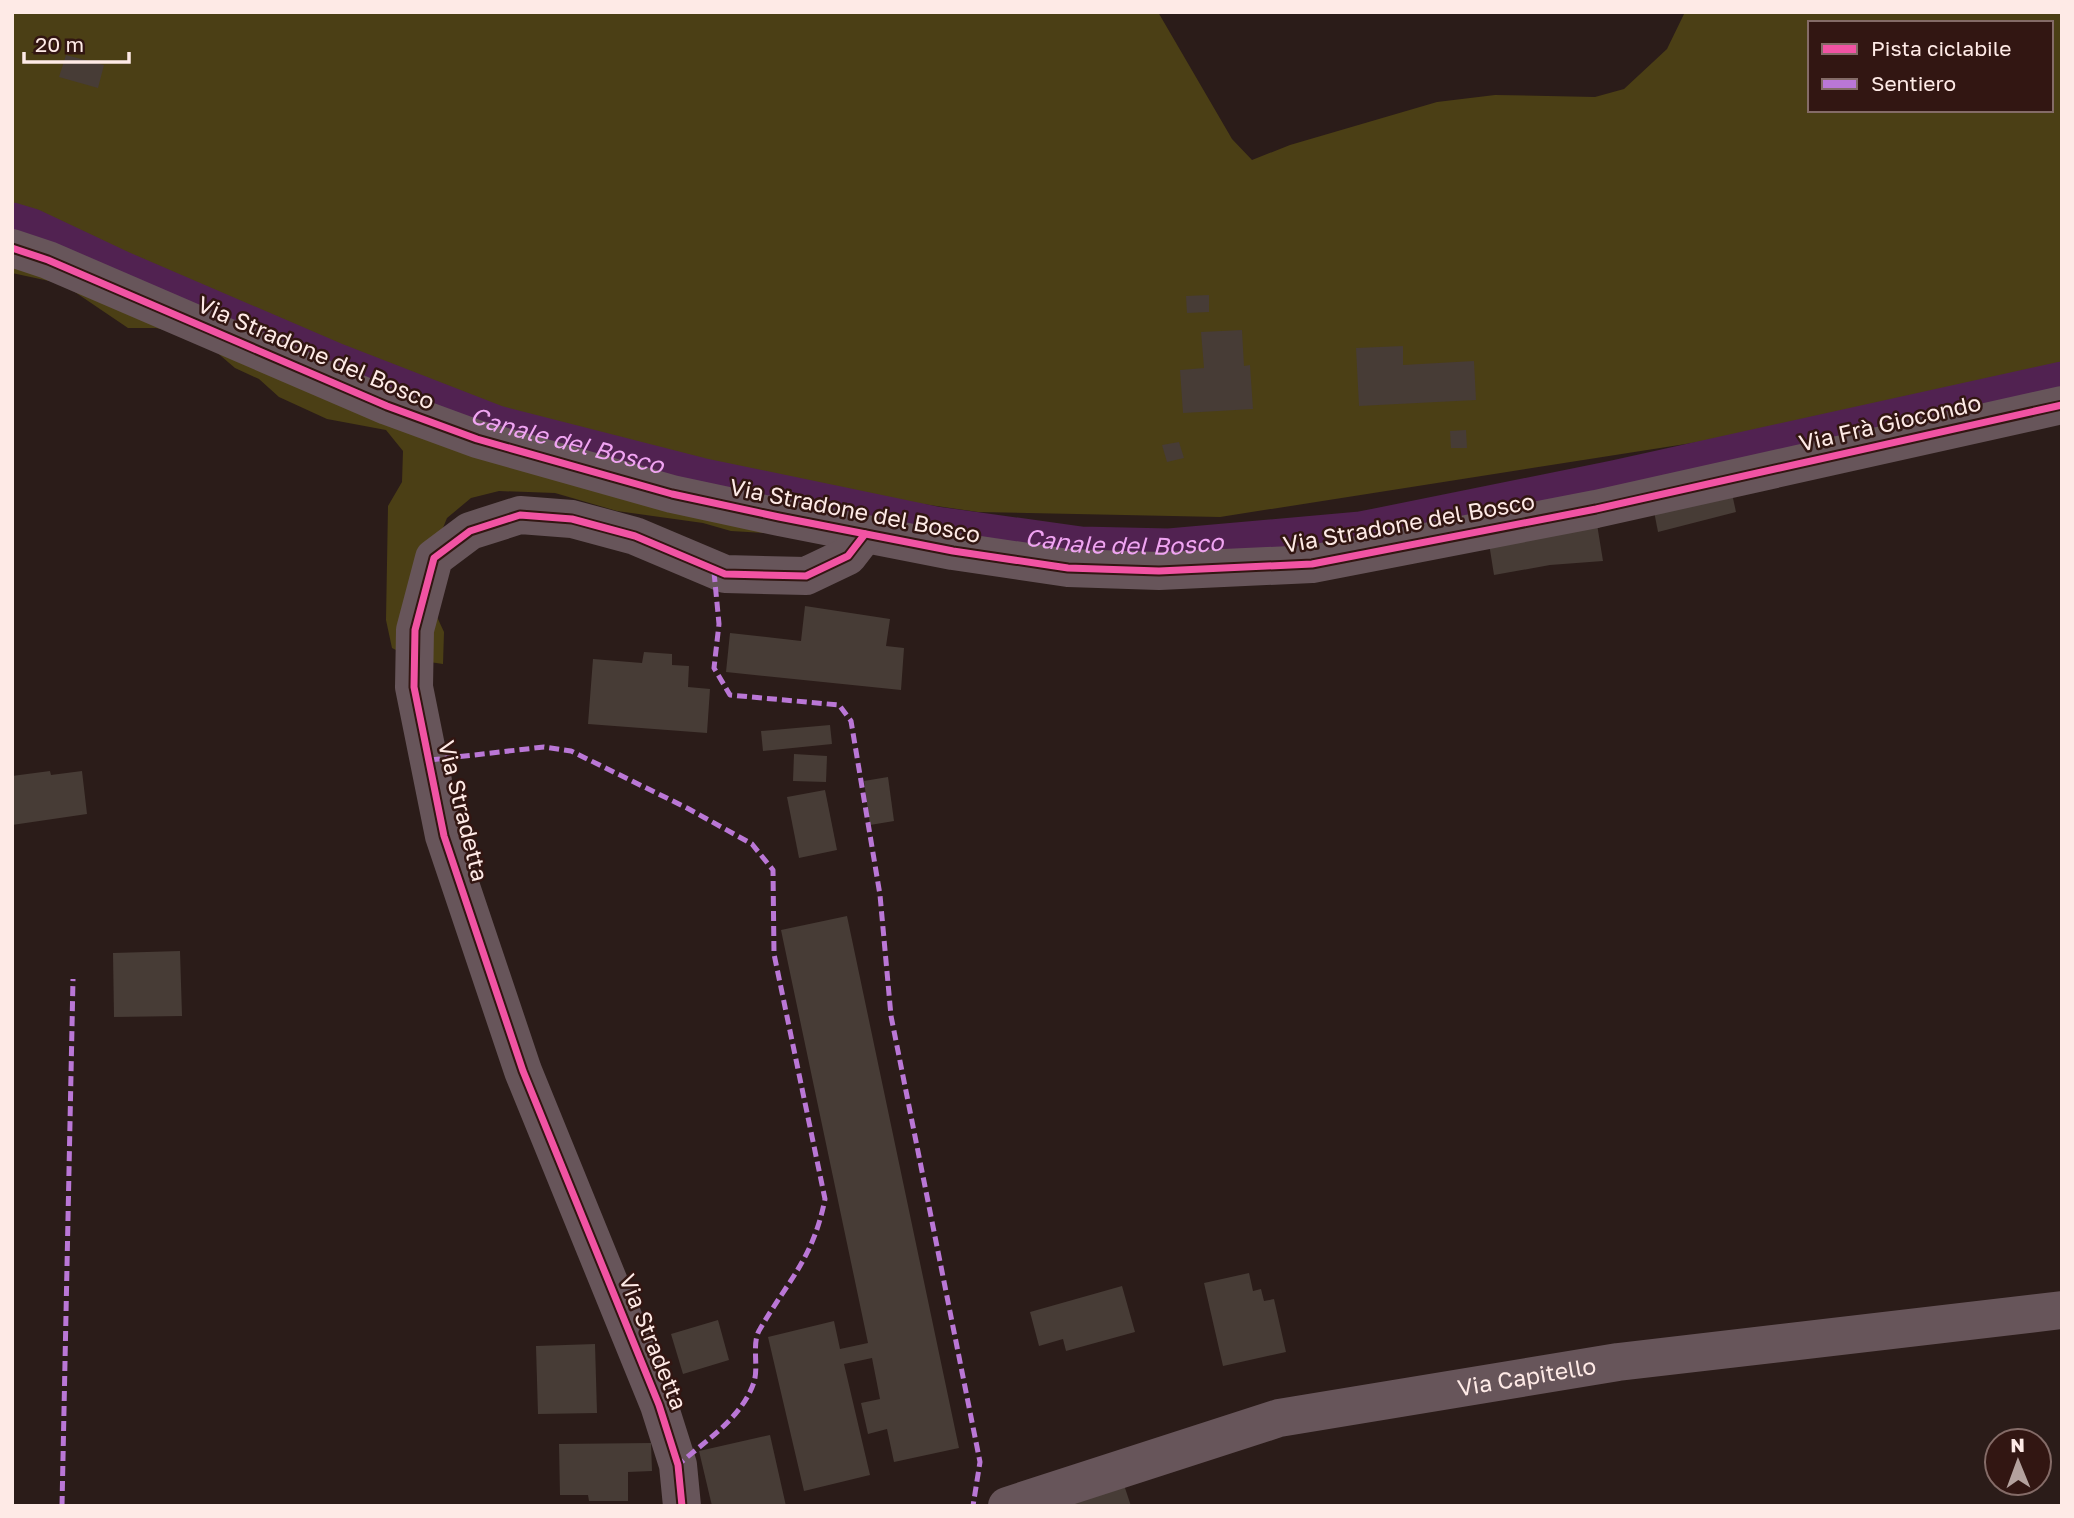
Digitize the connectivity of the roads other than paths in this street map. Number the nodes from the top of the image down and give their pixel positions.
1 (12, 248) edge
2 (2062, 405) edge
3 (1727, 480) joint
4 (865, 534) junction
5 (2062, 1310) edge
6 (682, 1506) edge
7 (1007, 1506) edge

1 - 4 street, Via Stradone del Bosco
2 - 3 street, Via Frà Giocondo
3 - 4 street, Via Stradone del Bosco
4 - 6 street, Via Stradetta
5 - 7 street, Via Capitello

